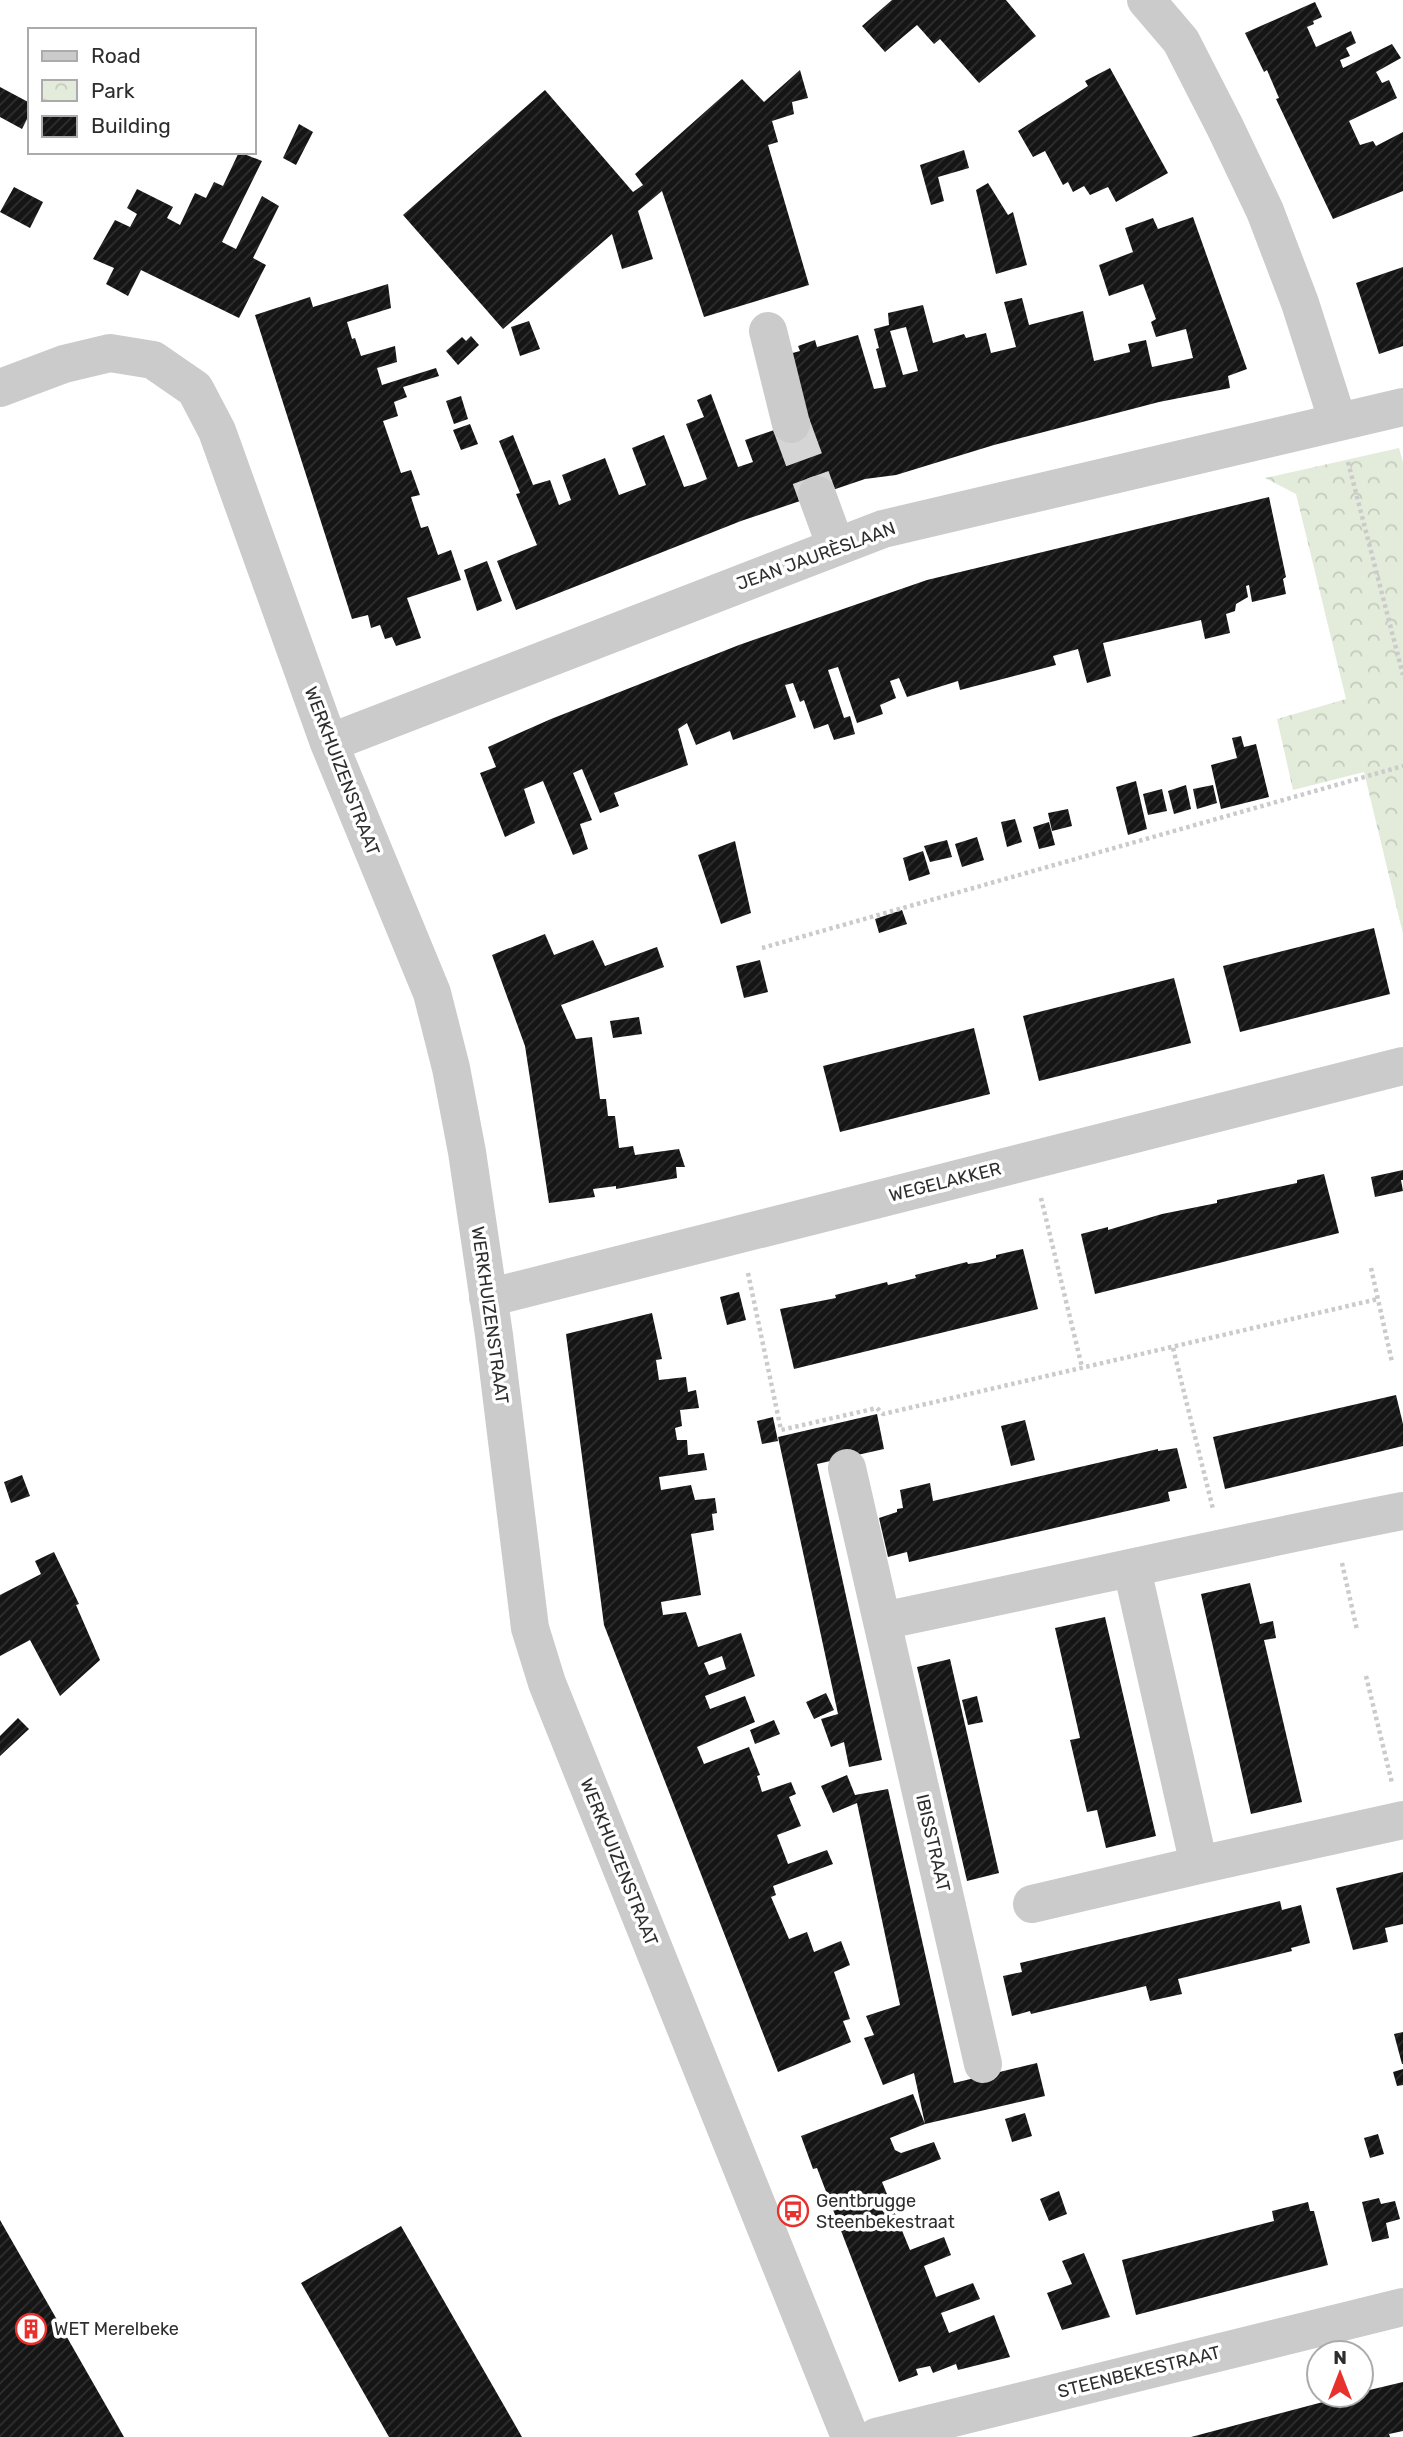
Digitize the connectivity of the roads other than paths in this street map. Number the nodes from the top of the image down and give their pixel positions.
1 (1146, 0) edge
2 (768, 331) dead end
3 (0, 388) edge
4 (1403, 407) edge
5 (1338, 422) junction
6 (791, 424) tunnel mouth
7 (817, 495) tunnel mouth
8 (836, 547) junction
9 (329, 743) junction
10 (1403, 1066) edge
11 (488, 1298) junction
12 (847, 1468) dead end
13 (1403, 1511) edge
14 (1132, 1569) junction
15 (882, 1621) junction
16 (1402, 1821) edge
17 (1199, 1865) junction
18 (1032, 1903) dead end
19 (982, 2064) dead end
20 (1403, 2307) edge
21 (850, 2437) edge
22 (876, 2437) edge

1 - 5 street
2 - 6 street
3 - 9 street, WERKHUIZENSTRAAT
4 - 5 street, JEAN JAURÈSLAAN
5 - 8 street, JEAN JAURÈSLAAN
7 - 8 street
8 - 9 street, JEAN JAURÈSLAAN
9 - 11 street, WERKHUIZENSTRAAT
10 - 11 street, WEGELAKKER
11 - 21 street, WERKHUIZENSTRAAT
12 - 15 street, IBISSTRAAT
13 - 14 street
14 - 15 street
14 - 17 street
15 - 19 street, IBISSTRAAT
16 - 17 street
17 - 18 street
20 - 22 street, STEENBEKESTRAAT

